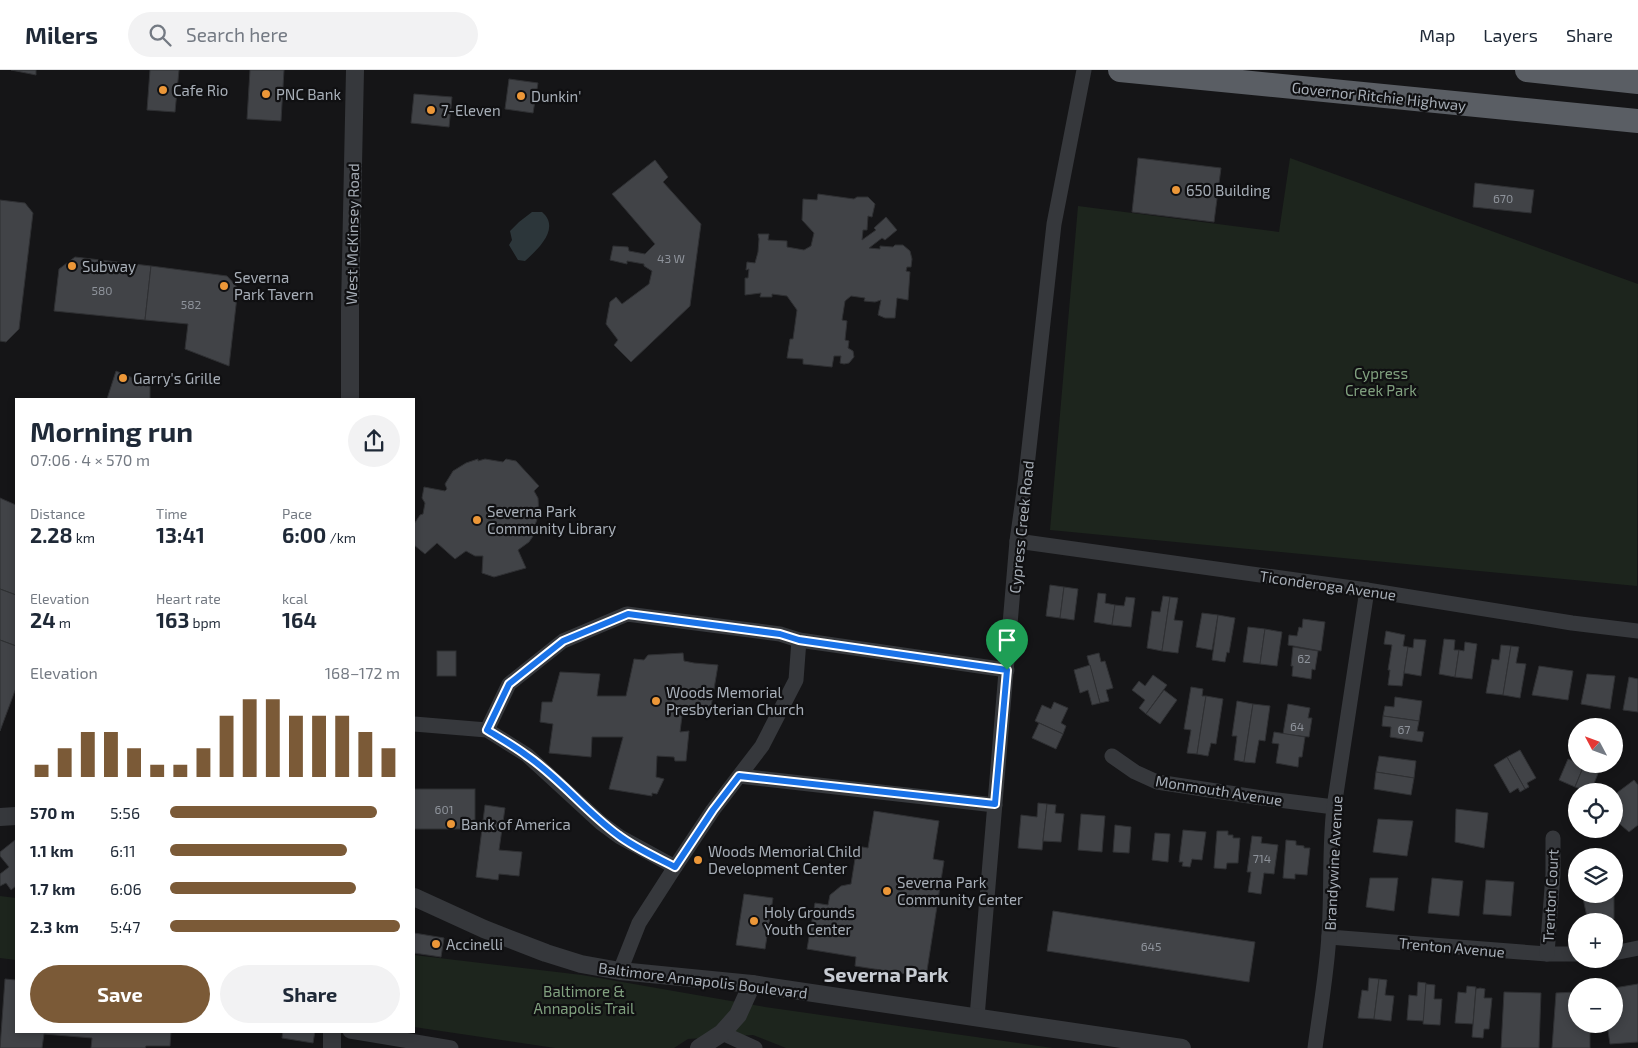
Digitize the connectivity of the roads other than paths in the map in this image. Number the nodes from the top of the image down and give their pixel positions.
1 (355, 70) edge
2 (1084, 70) edge
3 (1120, 70) edge
4 (1527, 70) edge
5 (1638, 82) edge
6 (1638, 121) edge
7 (350, 398) edge
8 (1017, 541) junction
9 (1367, 590) junction
10 (1638, 630) edge
11 (799, 640) junction
12 (1007, 670) junction
13 (415, 724) edge
14 (487, 730) junction
15 (1112, 756) dead end
16 (739, 776) junction
17 (995, 804) junction
18 (1334, 807) junction
19 (15, 816) edge
20 (0, 817) edge
21 (1553, 838) dead end
22 (675, 867) junction
23 (415, 897) edge
24 (1329, 937) junction
25 (1638, 948) edge
26 (1623, 951) edge
27 (1547, 954) junction
28 (1568, 954) edge
29 (620, 971) junction
30 (752, 984) junction
31 (977, 1017) junction
32 (332, 1033) edge
33 (362, 1033) edge
34 (722, 1033) junction
35 (332, 1048) edge
36 (451, 1048) edge
37 (699, 1048) edge
38 (755, 1048) edge
39 (1182, 1048) edge
40 (1315, 1048) edge

1 - 7 street, West McKinsey Road
2 - 8 street, Cypress Creek Road
3 - 6 highway, Governor Ritchie Highway
4 - 5 highway
8 - 9 street, Ticonderoga Avenue
8 - 12 street, Cypress Creek Road
9 - 10 street, Ticonderoga Avenue
9 - 18 street, Brandywine Avenue
11 - 12 street
11 - 14 street
11 - 16 street
12 - 17 street, Cypress Creek Road
13 - 14 street
14 - 22 street
15 - 18 street, Monmouth Avenue
16 - 17 street
16 - 22 street
17 - 31 street, Cypress Creek Road
18 - 24 street, Brandywine Avenue
19 - 20 street
21 - 27 street, Trenton Court
22 - 29 street
23 - 29 street, Baltimore Annapolis Boulevard
24 - 27 street, Trenton Avenue
24 - 40 street, Brandywine Avenue
25 - 26 street
27 - 28 street, Trenton Avenue
29 - 30 street, Baltimore Annapolis Boulevard
30 - 31 street, Baltimore Annapolis Boulevard
30 - 34 street
31 - 39 street, Baltimore Annapolis Boulevard
32 - 35 street
33 - 36 street
34 - 37 street
34 - 38 street

